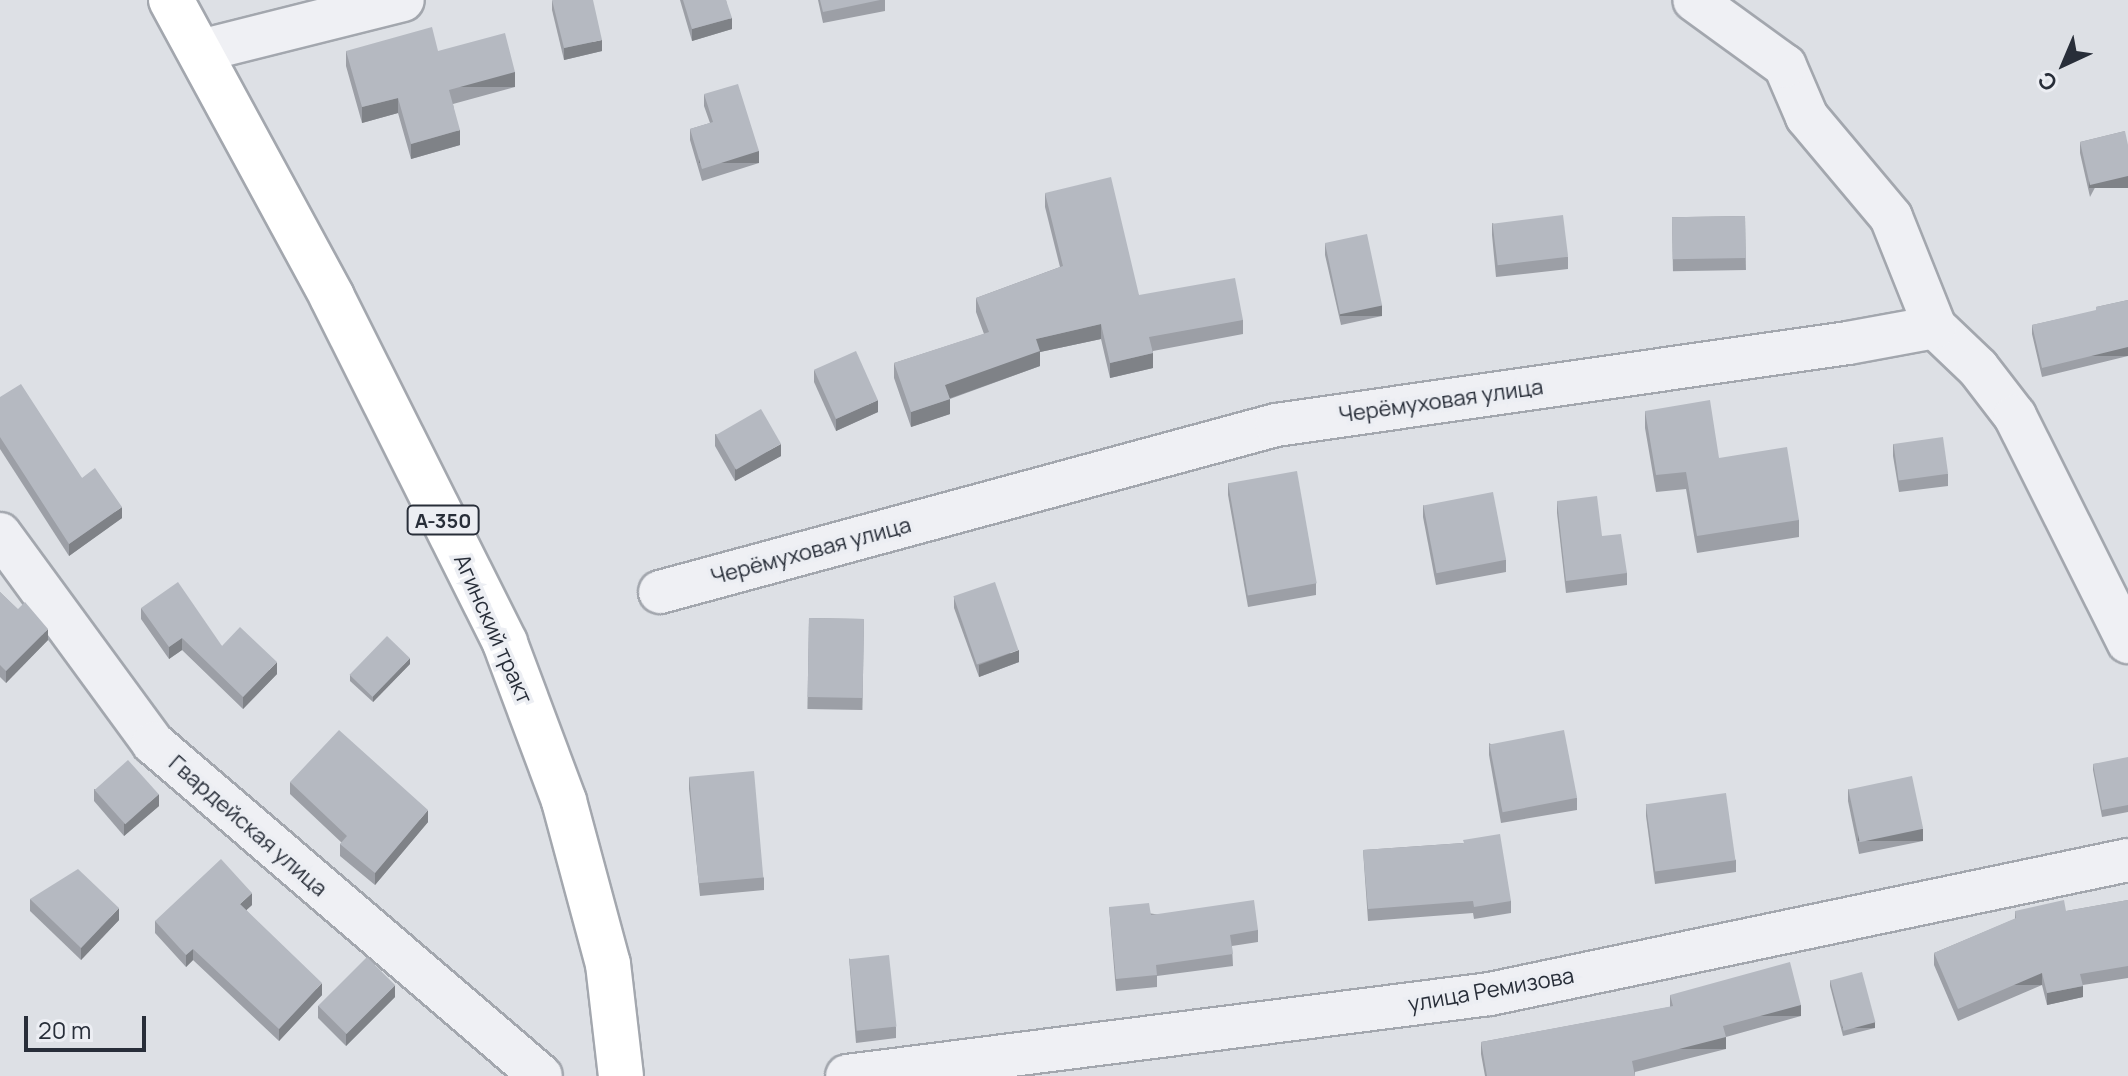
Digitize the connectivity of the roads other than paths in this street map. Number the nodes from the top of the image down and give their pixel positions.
1 (171, 0) edge
2 (403, 0) edge
3 (1694, 0) edge
4 (200, 51) junction
5 (1935, 327) junction
6 (0, 534) edge
7 (660, 592) dead end
8 (2128, 642) edge
9 (2128, 860) edge
10 (541, 1076) edge
11 (621, 1076) edge
12 (847, 1076) edge

1 - 4 highway, Агинский тракт / А-350
2 - 4 street
3 - 5 street
4 - 11 highway, Агинский тракт / А-350
5 - 7 street, Черёмуховая улица
5 - 8 street
6 - 10 street, Гвардейская улица
9 - 12 street, улица Ремизова

